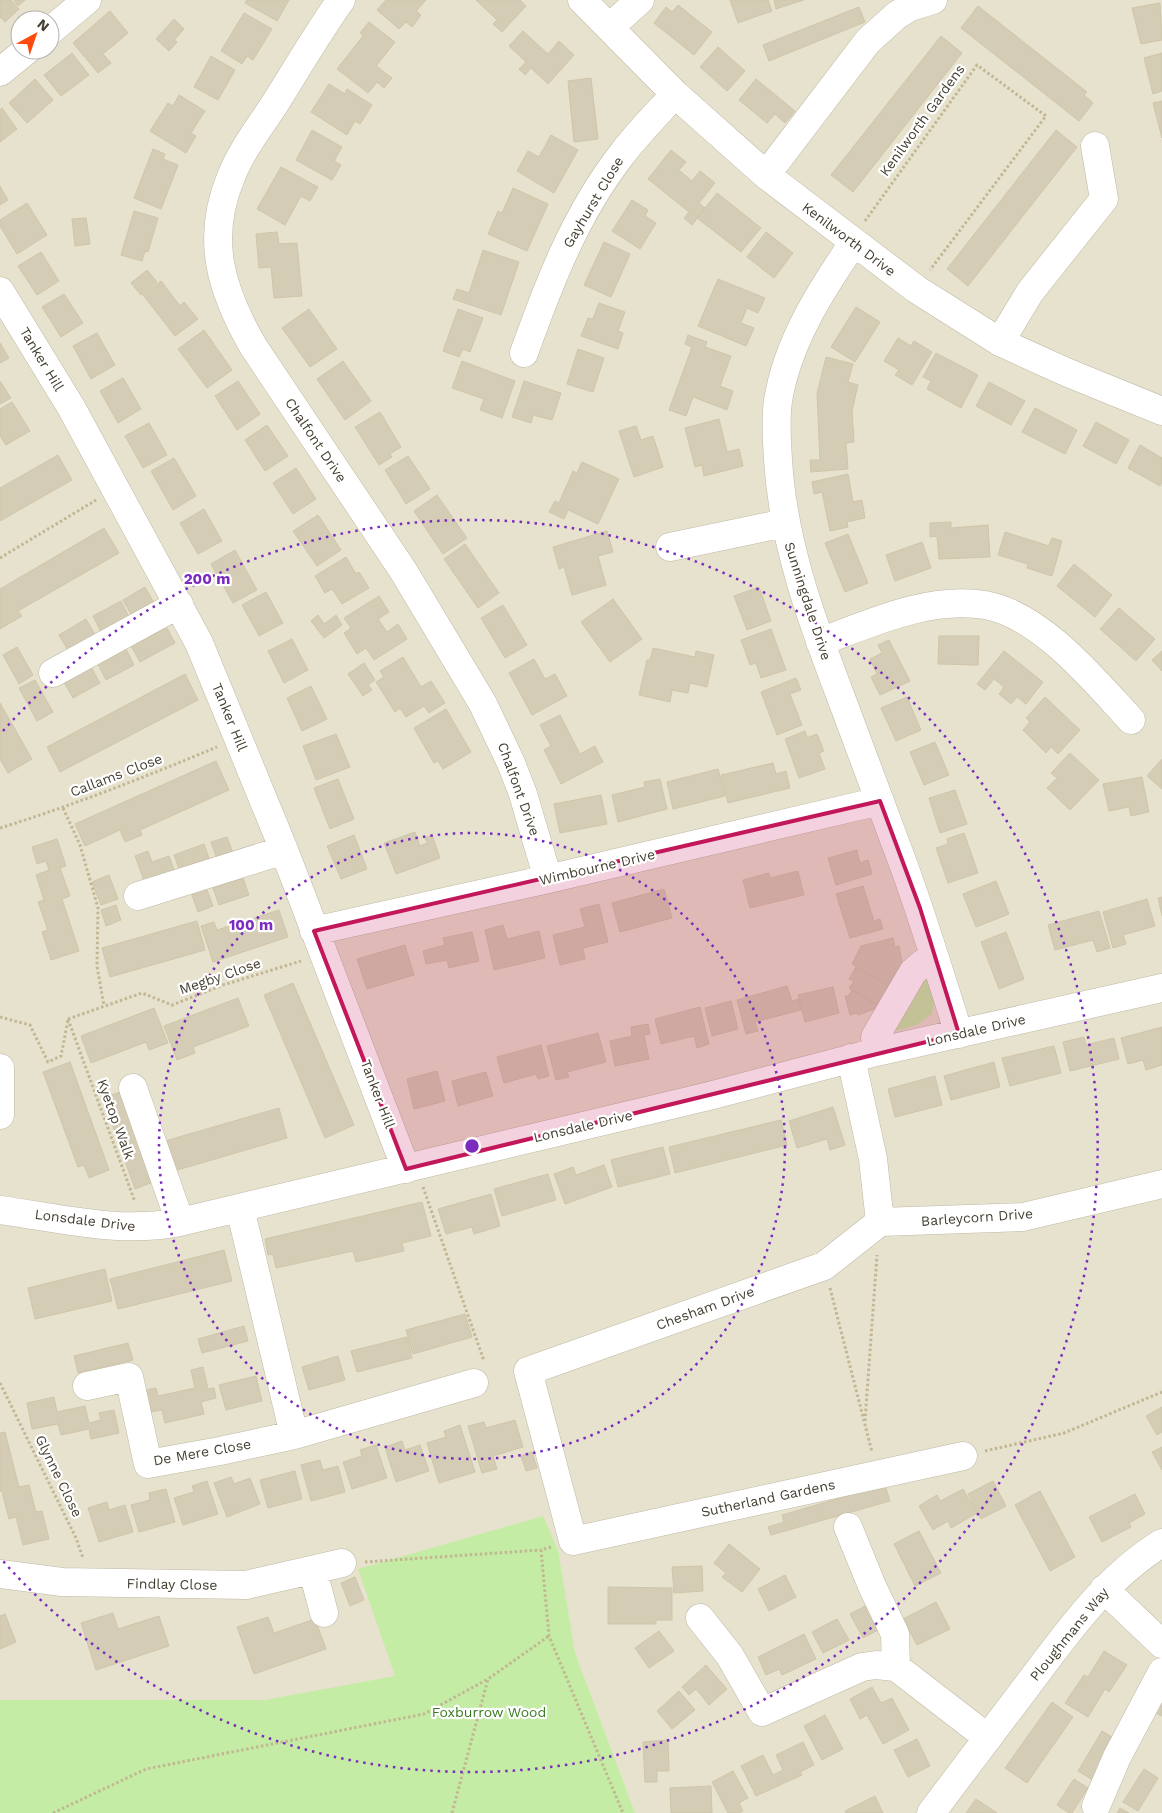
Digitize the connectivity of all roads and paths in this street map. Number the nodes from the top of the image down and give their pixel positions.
1 (88, 0) edge
2 (342, 0) edge
3 (582, 0) edge
4 (640, 0) edge
5 (933, 0) edge
6 (60, 23) edge
7 (610, 27) junction
8 (15, 60) edge
9 (0, 72) edge
10 (675, 94) junction
11 (1096, 146) dead end
12 (766, 175) junction
13 (854, 242) junction
14 (916, 289) junction
15 (0, 291) edge
16 (1000, 342) junction
17 (524, 353) dead end
18 (1162, 411) edge
19 (116, 488) junction
20 (785, 523) junction
21 (670, 547) dead end
22 (0, 558) edge
23 (179, 604) junction
24 (820, 642) junction
25 (53, 672) dead end
26 (1132, 720) dead end
27 (238, 738) junction
28 (880, 801) junction
29 (63, 808) junction
30 (0, 828) edge
31 (284, 850) junction
32 (548, 879) junction
33 (138, 896) dead end
34 (319, 943) junction
35 (935, 960) junction
36 (1162, 988) edge
37 (104, 1006) junction
38 (0, 1017) edge
39 (68, 1019) junction
40 (959, 1034) junction
41 (863, 1055) junction
42 (0, 1068) edge
43 (133, 1088) dead end
44 (0, 1115) edge
45 (411, 1168) junction
46 (1162, 1184) edge
47 (240, 1208) junction
48 (0, 1210) edge
49 (180, 1222) junction
50 (880, 1222) junction
51 (144, 1227) junction
52 (824, 1266) junction
53 (480, 1376) joint
54 (0, 1382) edge
55 (87, 1386) dead end
56 (1162, 1392) edge
57 (865, 1425) junction
58 (294, 1434) junction
59 (963, 1456) joint
60 (878, 1474) junction
61 (848, 1527) dead end
62 (574, 1541) junction
63 (1162, 1543) edge
64 (541, 1550) junction
65 (342, 1563) joint
66 (312, 1571) junction
67 (0, 1574) edge
68 (91, 1582) junction
69 (1104, 1589) junction
70 (324, 1613) dead end
71 (700, 1618) dead end
72 (549, 1636) junction
73 (1162, 1644) edge
74 (896, 1667) junction
75 (1162, 1672) edge
76 (488, 1679) junction
77 (988, 1738) junction
78 (1096, 1806) dead end
79 (53, 1813) edge
80 (452, 1813) edge
81 (623, 1813) edge
82 (930, 1813) edge

1 - 6 street
2 - 32 street, Chalfont Drive
3 - 7 street, Kenilworth Drive
4 - 7 street
5 - 12 street
7 - 10 street, Kenilworth Drive
8 - 9 street
10 - 12 street, Kenilworth Drive
10 - 17 street, Gayhurst Close
11 - 16 street
12 - 13 street, Kenilworth Drive
13 - 14 street, Kenilworth Drive
13 - 14 path, Kenilworth Gardens
13 - 20 street, Sunningdale Drive
14 - 16 street, Kenilworth Drive
15 - 19 street, Tanker Hill
16 - 18 street, Kenilworth Drive
19 - 22 path
19 - 23 street, Tanker Hill
20 - 21 street
20 - 24 street, Sunningdale Drive
23 - 25 street
23 - 27 street, Tanker Hill
24 - 26 street
24 - 28 street, Sunningdale Drive
27 - 29 path, Callams Close
27 - 31 street, Tanker Hill
28 - 32 street, Wimbourne Drive
28 - 35 street, Sunningdale Drive
29 - 30 path, Callams Close
29 - 37 path
31 - 33 street
31 - 34 street, Tanker Hill
32 - 34 street, Wimbourne Drive
34 - 37 path, Megby Close
34 - 45 street, Tanker Hill
35 - 40 street, Sunningdale Drive
35 - 41 street
36 - 40 street, Lonsdale Drive
37 - 39 path, Megby Close
38 - 39 path
39 - 51 path, Kyetop Walk
40 - 41 street, Lonsdale Drive
41 - 45 street, Lonsdale Drive
41 - 50 street
42 - 44 street
43 - 49 street
45 - 47 street, Lonsdale Drive
45 - 53 path
46 - 50 street, Barleycorn Drive
47 - 49 street, Lonsdale Drive
47 - 58 street
48 - 51 street, Lonsdale Drive
49 - 51 street, Lonsdale Drive
50 - 52 street, Chesham Drive
50 - 57 path
52 - 57 path
52 - 62 street, Chesham Drive
53 - 58 street, De Mere Close
54 - 68 path, Glynne Close
55 - 58 street, De Mere Close
56 - 59 path
57 - 60 path
59 - 60 street, Sutherland Gardens
60 - 62 street, Sutherland Gardens
61 - 74 street
62 - 64 path
63 - 69 street, Ploughmans Way
64 - 65 path
64 - 72 path
65 - 66 street, Findlay Close
66 - 68 street, Findlay Close
66 - 70 street
67 - 68 street, Findlay Close
69 - 73 street
69 - 77 street, Ploughmans Way
71 - 74 street
72 - 76 path
72 - 81 path
74 - 77 street
75 - 78 street
76 - 79 path
76 - 80 path
77 - 82 street, Ploughmans Way

